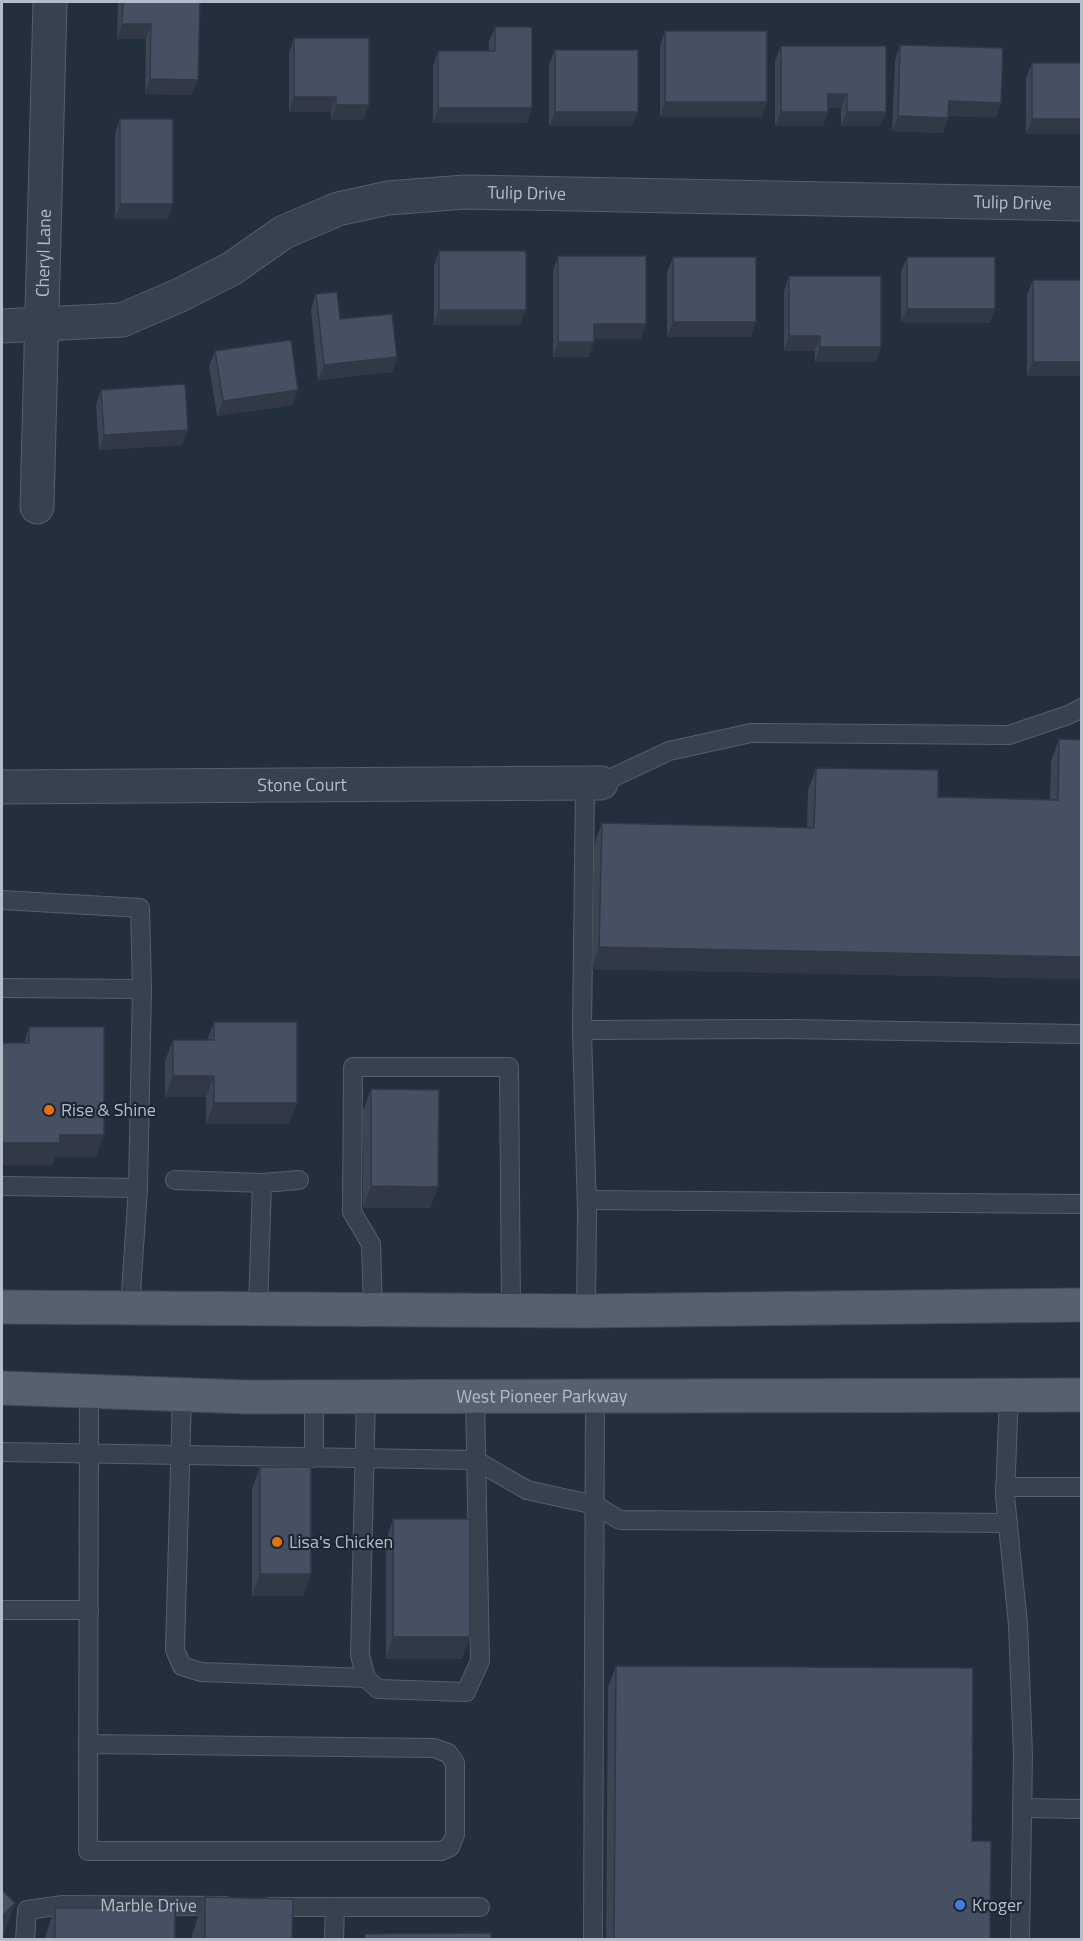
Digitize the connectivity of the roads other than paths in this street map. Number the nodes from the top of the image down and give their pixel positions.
1 (50, 2) edge
2 (1082, 204) edge
3 (2, 326) edge
4 (44, 326) junction
5 (37, 507) dead end
6 (1082, 708) edge
7 (593, 783) junction
8 (2, 787) edge
9 (2, 900) edge
10 (2, 988) edge
11 (142, 989) junction
12 (582, 1030) junction
13 (1082, 1034) edge
14 (175, 1180) dead end
15 (299, 1180) dead end
16 (262, 1182) junction
17 (2, 1186) edge
18 (138, 1188) junction
19 (587, 1200) junction
20 (1082, 1204) edge
21 (1082, 1305) edge
22 (2, 1306) edge
23 (130, 1307) junction
24 (258, 1308) junction
25 (373, 1309) junction
26 (511, 1311) junction
27 (586, 1311) junction
28 (2, 1388) edge
29 (89, 1391) junction
30 (182, 1395) junction
31 (1009, 1395) junction
32 (1082, 1395) edge
33 (314, 1397) junction
34 (366, 1397) junction
35 (475, 1397) junction
36 (595, 1397) junction
37 (2, 1452) edge
38 (89, 1453) junction
39 (181, 1455) junction
40 (314, 1458) junction
41 (365, 1460) junction
42 (475, 1460) junction
43 (1005, 1486) junction
44 (1082, 1486) edge
45 (595, 1504) junction
46 (1008, 1523) junction
47 (2, 1610) edge
48 (89, 1610) junction
49 (366, 1678) junction
50 (89, 1744) junction
51 (1022, 1808) junction
52 (1082, 1809) edge
53 (334, 1907) junction
54 (480, 1907) dead end
55 (25, 1940) edge
56 (334, 1940) edge
57 (593, 1940) edge
58 (1020, 1940) edge

1 - 4 street, Cheryl Lane
2 - 4 street, Tulip Drive
3 - 4 street, Tulip Drive
4 - 5 street, Cheryl Lane
6 - 7 lane
7 - 8 street, Stone Court
7 - 12 lane
9 - 11 lane
10 - 11 lane
11 - 18 lane
12 - 13 lane
12 - 19 lane
14 - 16 lane
15 - 16 lane
16 - 24 lane
17 - 18 lane
18 - 23 lane
19 - 20 lane
19 - 27 lane
21 - 27 main road
22 - 23 main road
23 - 24 main road
24 - 25 main road
25 - 26 main road
25 - 26 lane
26 - 27 main road
28 - 29 main road, West Pioneer Parkway
29 - 30 main road, West Pioneer Parkway
29 - 38 lane
30 - 33 main road, West Pioneer Parkway
30 - 39 lane
31 - 32 main road, West Pioneer Parkway
31 - 36 main road, West Pioneer Parkway
31 - 43 lane
33 - 34 main road, West Pioneer Parkway
33 - 40 lane
34 - 35 main road, West Pioneer Parkway
34 - 41 lane
35 - 36 main road, West Pioneer Parkway
35 - 42 lane
36 - 45 lane
37 - 38 lane
38 - 39 lane
38 - 48 lane
39 - 40 lane
39 - 49 lane
40 - 41 lane
41 - 42 lane
41 - 49 lane
42 - 45 lane
42 - 49 lane
43 - 44 lane
43 - 46 lane
45 - 46 lane
45 - 57 lane
46 - 51 lane
47 - 48 lane
48 - 50 lane
50 - 50 lane
51 - 52 lane
51 - 58 lane
53 - 54 lane, Marble Drive
53 - 55 lane, Marble Drive
53 - 56 lane

